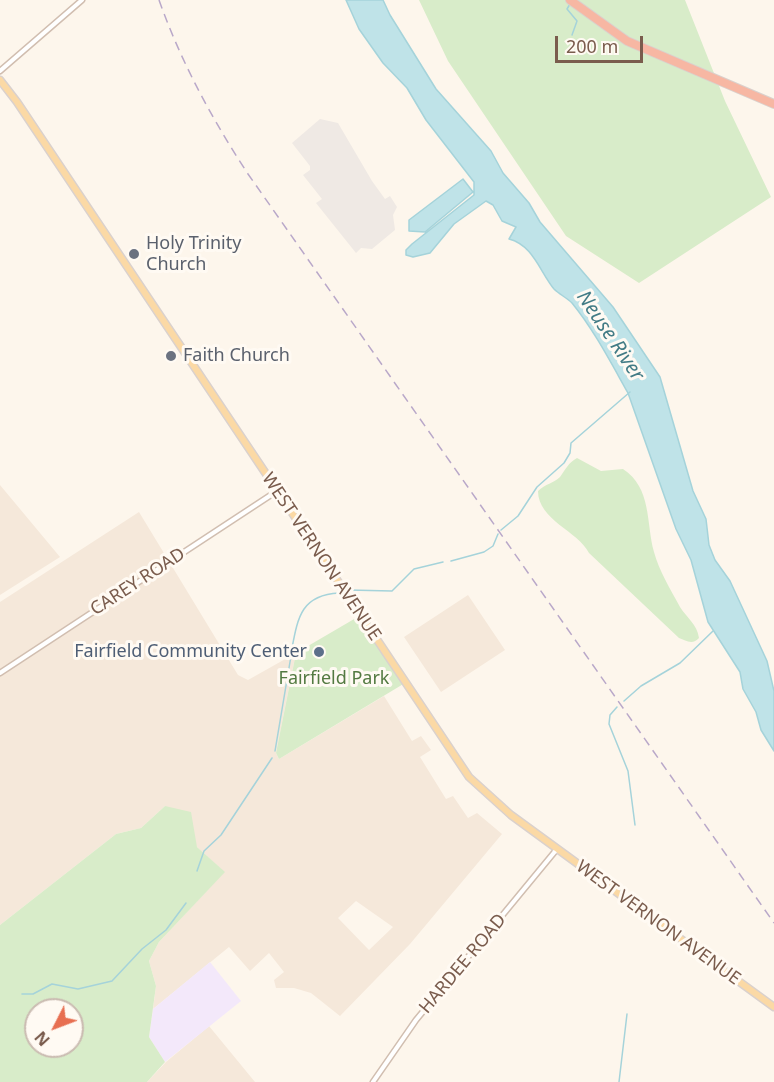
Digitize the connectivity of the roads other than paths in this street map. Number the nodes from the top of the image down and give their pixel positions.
1 (82, 0) edge
2 (570, 0) edge
3 (0, 70) edge
4 (0, 80) edge
5 (772, 103) edge
6 (277, 491) junction
7 (0, 673) edge
8 (558, 849) junction
9 (774, 1007) edge
10 (373, 1082) edge

1 - 3 street
2 - 5 highway
4 - 6 main road, WEST VERNON AVENUE
6 - 7 street, CAREY ROAD
6 - 8 main road, WEST VERNON AVENUE
8 - 9 main road, WEST VERNON AVENUE
8 - 10 street, HARDEE ROAD

